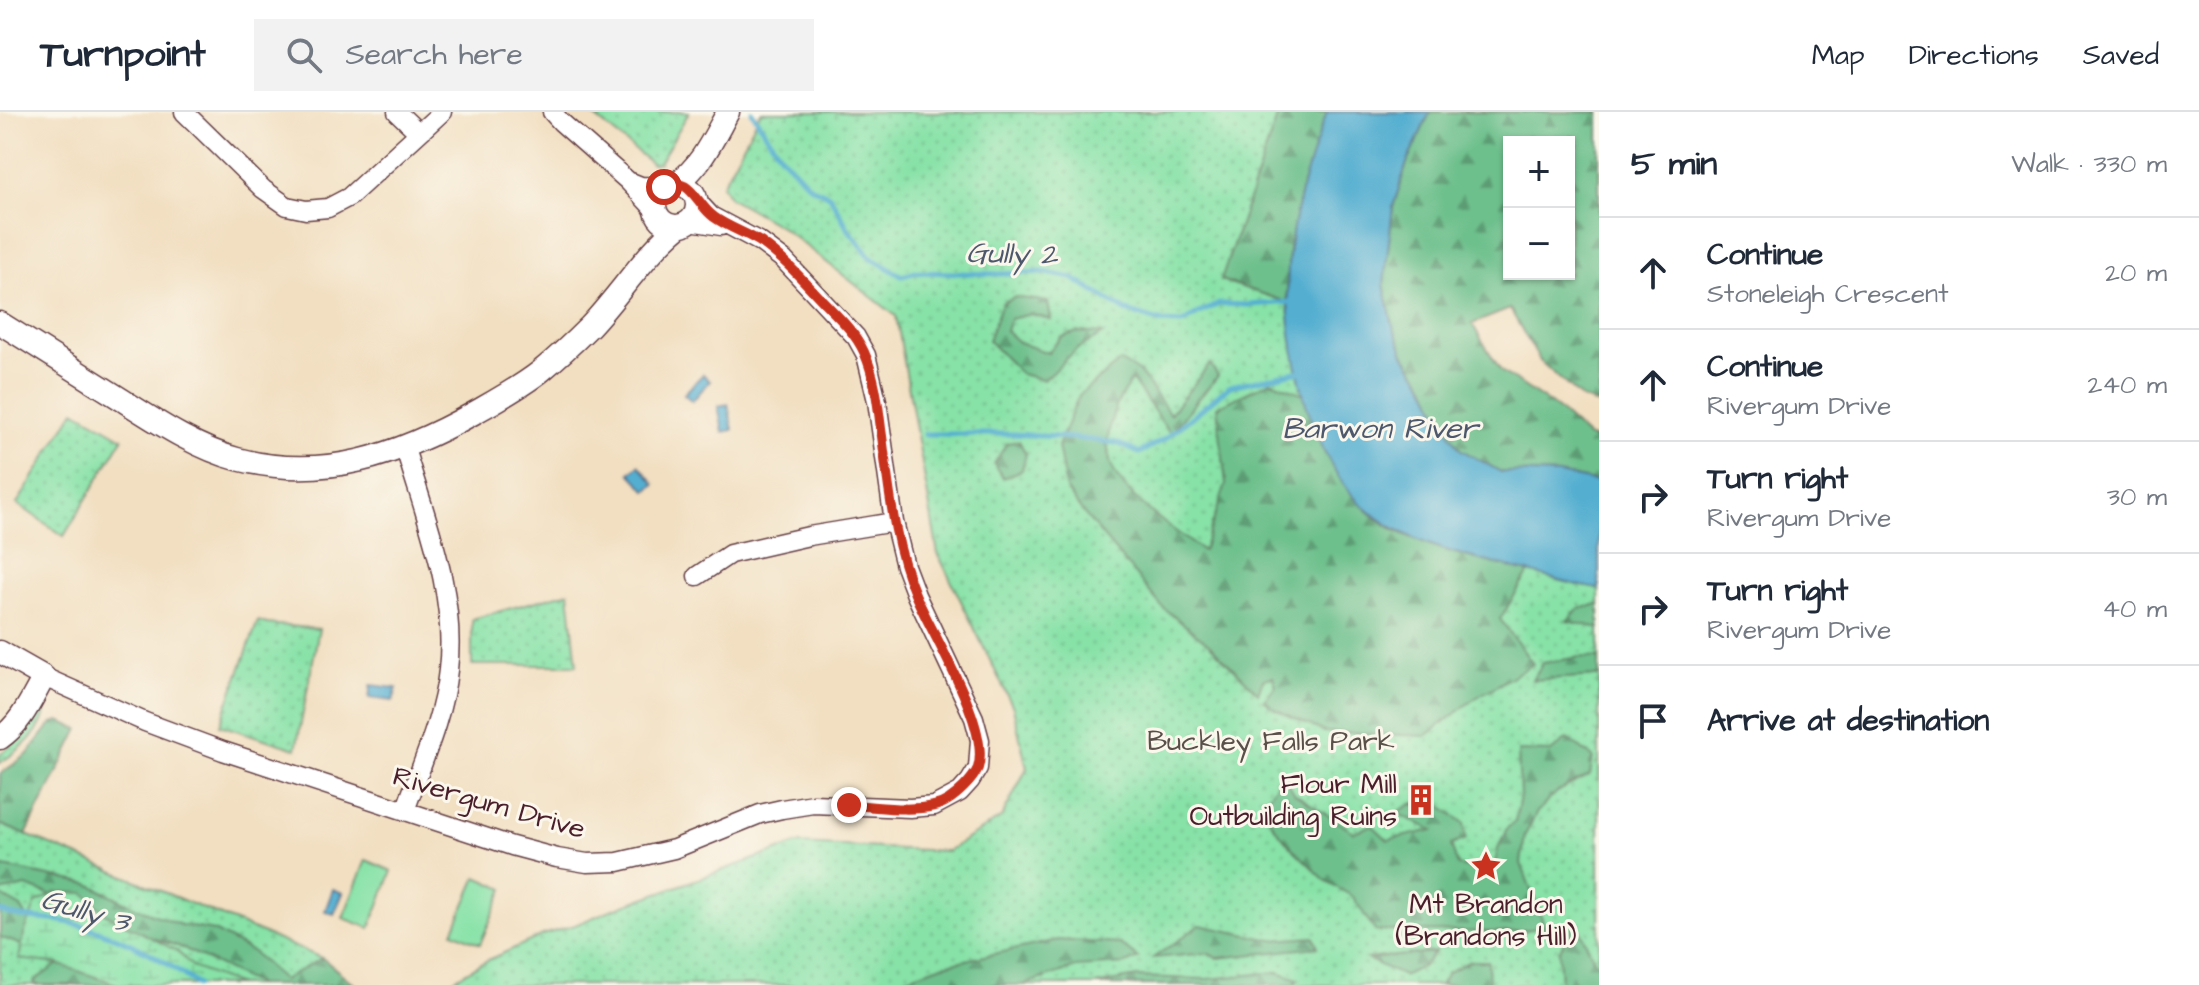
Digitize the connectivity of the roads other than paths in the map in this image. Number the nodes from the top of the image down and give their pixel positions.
1 (184, 112) edge
2 (397, 112) edge
3 (442, 112) edge
4 (552, 112) edge
5 (728, 112) edge
6 (419, 133) junction
7 (701, 160) junction
8 (628, 181) junction
9 (670, 185) junction
10 (680, 212) junction
11 (0, 323) edge
12 (405, 448) junction
13 (894, 522) junction
14 (697, 576) dead end
15 (0, 652) edge
16 (44, 677) junction
17 (0, 738) edge
18 (405, 811) junction

1 - 6 street
2 - 6 street
3 - 6 street
4 - 8 street, Rivergum Drive
5 - 7 street
7 - 9 street
7 - 10 street
8 - 9 street
8 - 10 street, Rivergum Drive
9 - 10 street
9 - 10 street
10 - 12 street
10 - 13 street, Rivergum Drive
11 - 12 street
12 - 18 street
13 - 14 street
13 - 18 street, Rivergum Drive
15 - 16 street, Rivergum Drive
16 - 17 street
16 - 18 street, Rivergum Drive

